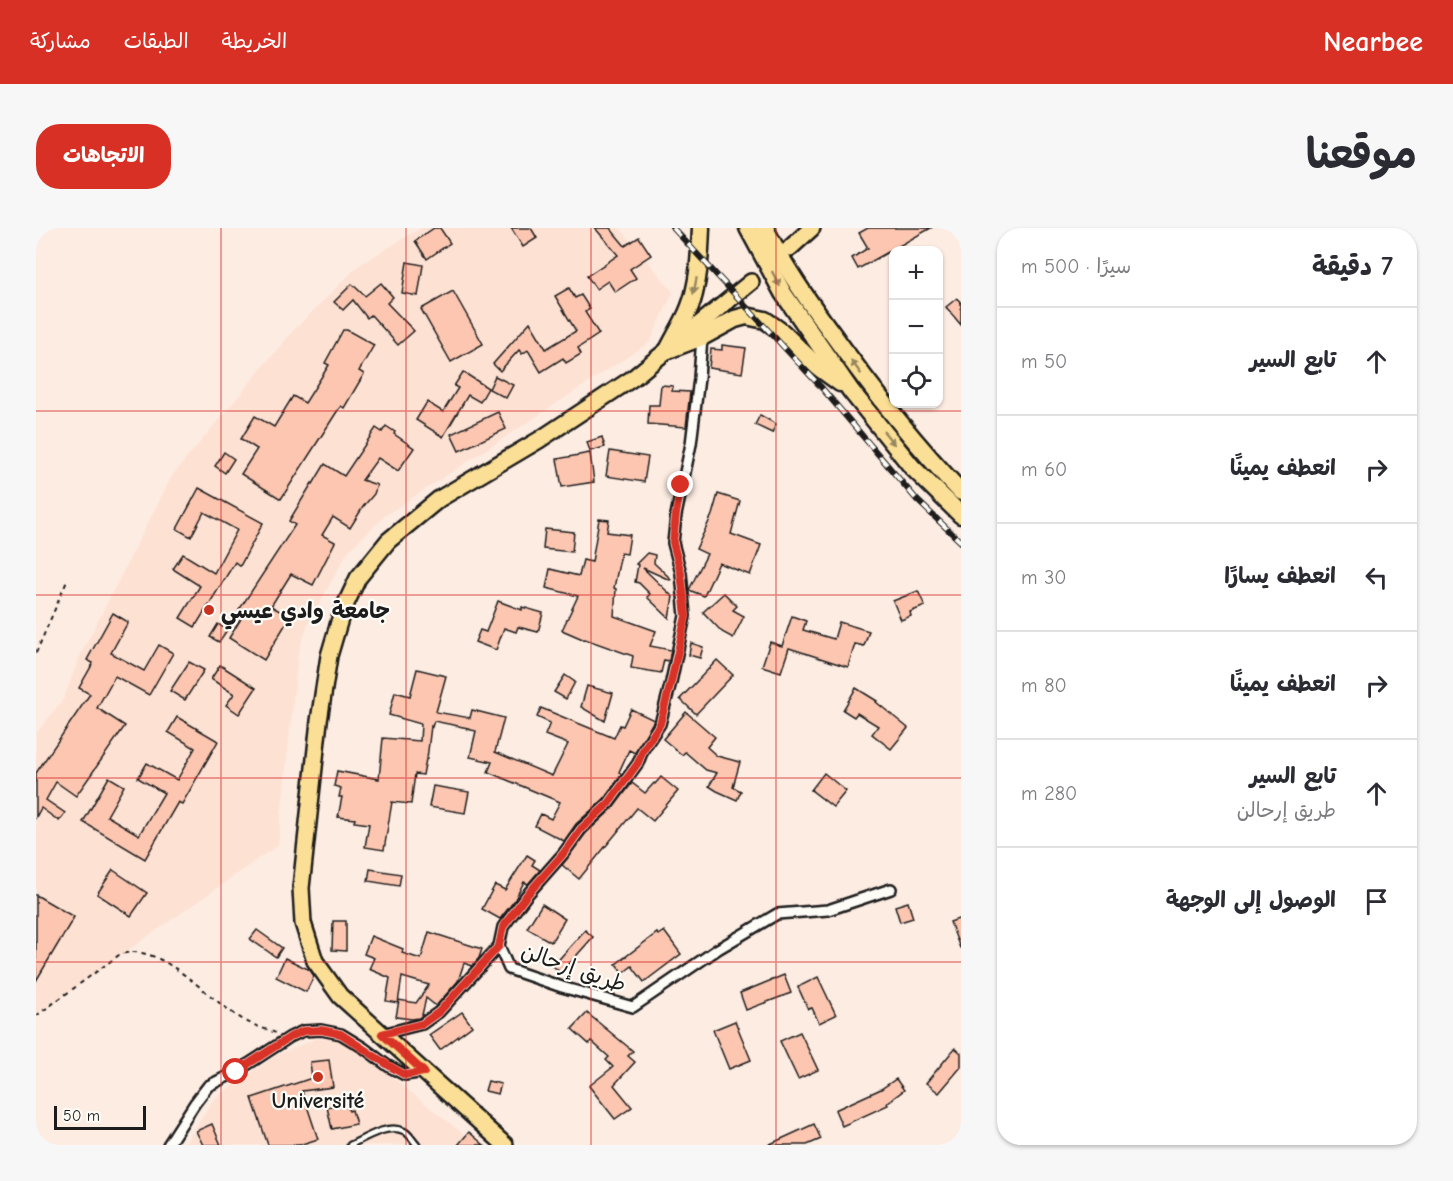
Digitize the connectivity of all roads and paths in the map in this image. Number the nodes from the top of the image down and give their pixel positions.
1 (701, 228) edge
2 (748, 228) edge
3 (765, 228) edge
4 (812, 228) edge
5 (790, 248) dead end
6 (751, 282) dead end
7 (702, 337) junction
8 (668, 350) junction
9 (851, 391) junction
10 (961, 492) edge
11 (961, 515) edge
12 (67, 581) dead end
13 (36, 653) edge
14 (891, 889) dead end
15 (499, 946) junction
16 (36, 1016) edge
17 (382, 1034) junction
18 (290, 1037) junction
19 (424, 1072) junction
20 (168, 1145) edge
21 (350, 1145) edge
22 (417, 1145) edge
23 (504, 1145) edge

1 -> 8 highway
2 -> 9 highway
10 -> 3 highway
4 - 5 main road
6 - 8 main road
7 - 8 highway
7 - 9 highway
7 - 15 street, طريق إرحالن
8 - 17 main road
9 -> 11 highway
12 - 13 path
14 - 15 street, طريق إرحالن
15 - 17 street
16 - 18 path
17 - 19 main road
18 - 19 street
18 - 20 street
19 - 23 main road
21 - 22 lane

